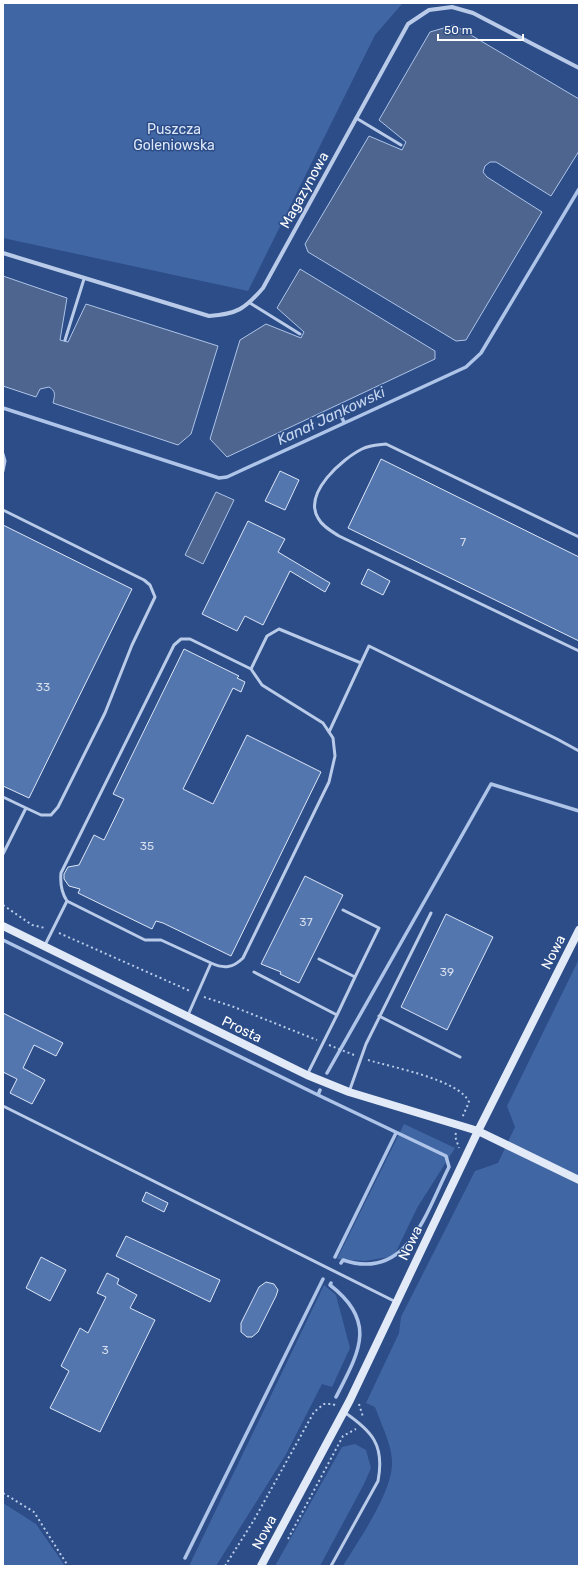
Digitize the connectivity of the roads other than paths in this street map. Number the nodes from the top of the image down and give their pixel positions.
1 (579, 68) edge
2 (356, 118) junction
3 (401, 145) dead end
4 (3, 253) edge
5 (84, 279) junction
6 (250, 303) junction
7 (300, 334) dead end
8 (65, 340) dead end
9 (3, 454) edge
10 (3, 471) edge
11 (3, 510) edge
12 (579, 536) edge
13 (579, 651) edge
14 (361, 663) junction
15 (251, 669) junction
16 (329, 732) junction
17 (579, 751) edge
18 (3, 797) edge
19 (26, 808) junction
20 (3, 854) edge
21 (67, 901) junction
22 (343, 910) dead end
23 (431, 913) dead end
24 (3, 926) edge
25 (579, 930) edge
26 (44, 946) junction
27 (319, 959) dead end
28 (211, 963) junction
29 (254, 972) dead end
30 (355, 977) junction
31 (337, 1015) junction
32 (379, 1016) junction
33 (188, 1017) junction
34 (460, 1057) dead end
35 (307, 1075) junction
36 (349, 1092) junction
37 (3, 1106) edge
38 (478, 1131) junction
39 (579, 1180) edge
40 (396, 1302) junction
41 (344, 1412) junction
42 (261, 1566) edge
43 (331, 1566) edge

1 - 2 street, Magazynowa
2 - 3 lane
2 - 6 street, Magazynowa
4 - 5 street, Magazynowa
5 - 6 street, Magazynowa
5 - 8 lane
6 - 7 lane
9 - 10 lane
11 - 19 lane
12 - 13 lane
14 - 15 lane
14 - 16 lane
14 - 17 lane
15 - 16 lane
15 - 21 lane
16 - 28 lane
18 - 19 lane
19 - 20 lane
21 - 26 lane
21 - 28 lane
22 - 30 lane
23 - 32 lane
24 - 26 street, Prosta
25 - 38 street, Nowa
26 - 33 street, Prosta
27 - 30 lane
28 - 33 lane
29 - 31 lane
30 - 31 lane
31 - 35 lane
32 - 34 lane
32 - 36 lane
33 - 35 street, Prosta
35 - 36 street, Prosta
36 - 38 street, Prosta
37 - 40 lane
38 - 39 street, Prosta
38 - 40 street, Nowa
40 - 41 street, Nowa
41 - 42 street, Nowa
41 - 43 lane

